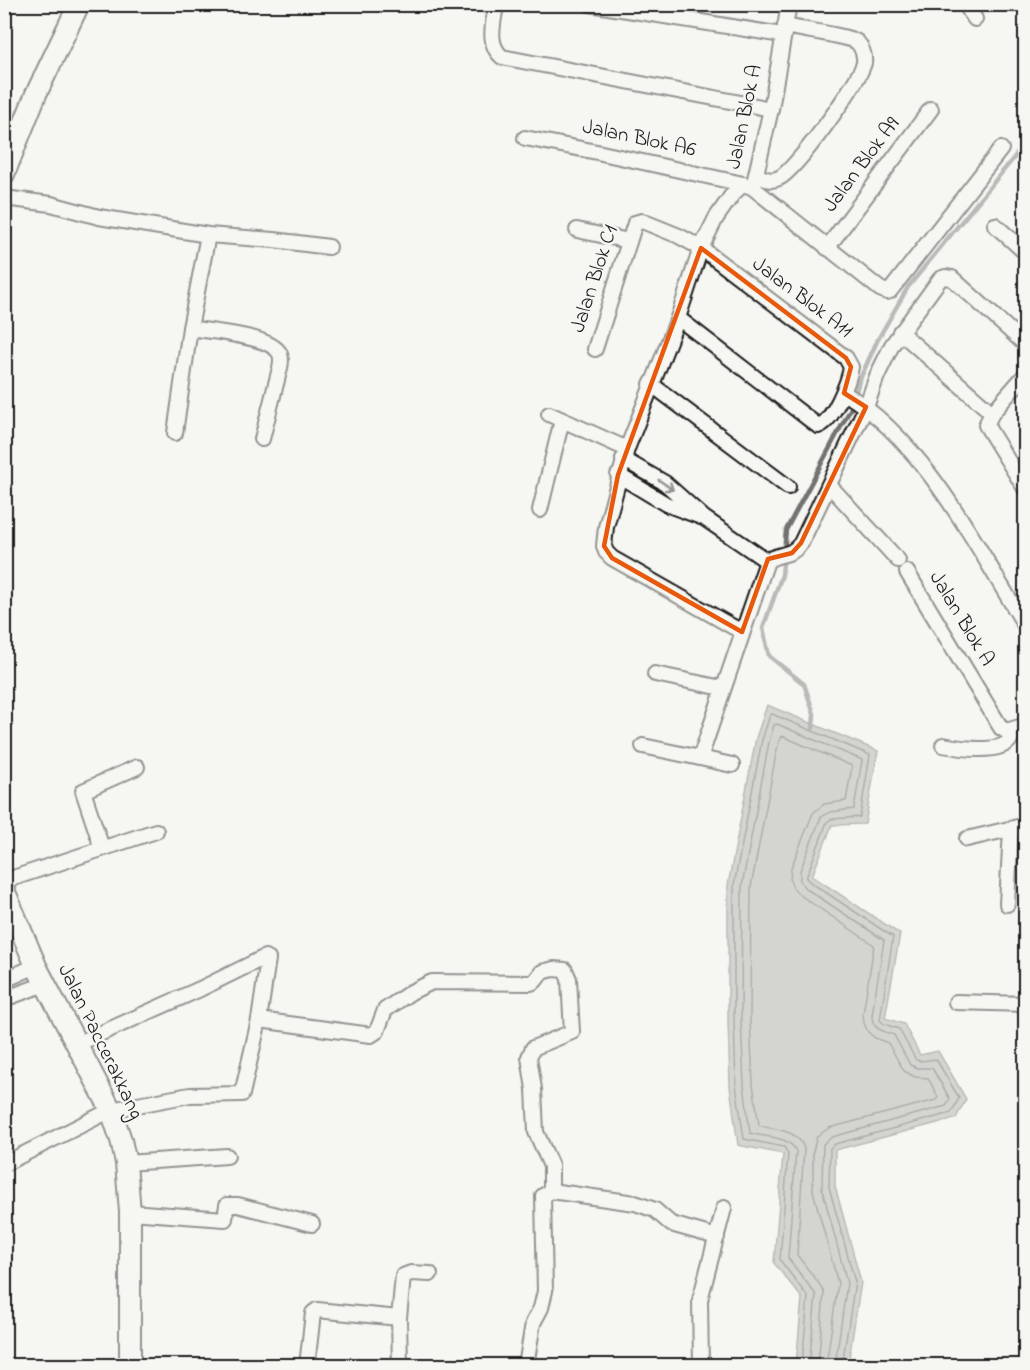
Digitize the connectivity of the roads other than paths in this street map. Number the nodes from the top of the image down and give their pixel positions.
1 (79, 4) edge
2 (496, 4) edge
3 (590, 4) edge
4 (789, 4) edge
5 (965, 4) edge
6 (975, 19) dead end
7 (783, 31) junction
8 (771, 109) junction
9 (931, 109) dead end
10 (525, 138) dead end
11 (1001, 149) dead end
12 (4, 174) edge
13 (750, 182) junction
14 (4, 198) edge
15 (995, 225) dead end
16 (577, 230) dead end
17 (208, 235) junction
18 (629, 241) junction
19 (329, 247) dead end
20 (702, 248) junction
21 (827, 248) junction
22 (1026, 253) edge
23 (678, 318) junction
24 (190, 328) junction
25 (900, 332) junction
26 (1026, 345) edge
27 (595, 349) dead end
28 (1026, 374) edge
29 (651, 384) junction
30 (845, 394) junction
31 (863, 404) junction
32 (992, 413) junction
33 (175, 433) dead end
34 (262, 439) dead end
35 (625, 454) junction
36 (618, 476) junction
37 (829, 485) junction
38 (788, 487) dead end
39 (1026, 490) edge
40 (540, 510) dead end
41 (704, 518) junction
42 (769, 560) junction
43 (1026, 627) edge
44 (742, 632) junction
45 (655, 674) dead end
46 (722, 688) junction
47 (1026, 725) edge
48 (1009, 730) junction
49 (943, 745) dead end
50 (644, 746) dead end
51 (700, 758) junction
52 (732, 765) dead end
53 (137, 767) dead end
54 (1026, 825) edge
55 (1011, 828) junction
56 (156, 831) dead end
57 (967, 839) dead end
58 (102, 848) junction
59 (4, 881) edge
60 (4, 890) edge
61 (1007, 904) dead end
62 (36, 966) junction
63 (4, 980) edge
64 (45, 984) junction
65 (4, 999) edge
66 (956, 1002) dead end
67 (1026, 1004) edge
68 (259, 1020) junction
69 (77, 1044) junction
70 (111, 1110) junction
71 (227, 1156) dead end
72 (126, 1163) junction
73 (4, 1164) edge
74 (551, 1191) junction
75 (724, 1209) dead end
76 (130, 1212) junction
77 (312, 1224) dead end
78 (717, 1237) junction
79 (429, 1274) dead end
80 (399, 1318) junction
81 (130, 1365) edge
82 (307, 1365) edge
83 (400, 1365) edge
84 (526, 1365) edge
85 (701, 1365) edge

1 - 12 main road
2 - 8 street
3 - 7 street
4 - 7 street, Jalan Blok A
5 - 6 street
7 - 8 street, Jalan Blok A
7 - 13 street
8 - 13 street, Jalan Blok A
9 - 21 street, Jalan Blok A9
10 - 13 street, Jalan Blok A6
11 - 21 street, Jalan Blok A6
13 - 20 street, Jalan Blok A
13 - 21 street, Jalan Blok A6
14 - 17 street
15 - 22 street
16 - 18 street
17 - 19 street
17 - 24 street
18 - 20 street, Jalan Blok C1
18 - 27 street, Jalan Blok C1
20 - 23 street, Jalan Blok A
20 - 30 street, Jalan Blok A11
23 - 29 street, Jalan Blok A
23 - 30 street
24 - 33 street
24 - 34 street
25 - 26 street
25 - 31 street
25 - 32 street
28 - 32 street
29 - 35 street, Jalan Blok A
29 - 38 street
30 - 31 street
31 - 37 street
31 - 43 street
32 - 39 street
35 - 36 street, Jalan Blok A
35 - 40 street
35 -> 41 street
36 - 41 street
36 - 44 street, Jalan Blok A
37 - 42 street
37 - 48 street, Jalan Blok A
41 - 42 street
42 - 44 street
44 - 46 street
45 - 46 street
46 - 51 street
47 - 48 street
48 - 49 street
50 - 51 street
51 - 52 street
53 - 58 street
54 - 55 street
55 - 57 street
55 - 61 street
56 - 58 street
58 - 59 street
60 - 62 main road, Jalan Paccerakkang
62 - 63 street
62 - 64 main road, Jalan Paccerakkang
64 - 65 street
64 - 69 main road, Jalan Paccerakkang
66 - 67 street
68 - 69 street
68 - 70 street
68 - 74 street
69 - 70 main road, Jalan Paccerakkang
70 - 72 main road, Jalan Paccerakkang
70 - 73 street
71 - 72 street
72 - 76 main road, Jalan Paccerakkang
74 - 78 street
74 - 84 street
75 - 78 street
76 - 77 street
76 - 81 main road, Jalan Paccerakkang
78 - 85 street
79 - 80 street
80 - 82 street
80 - 83 street

